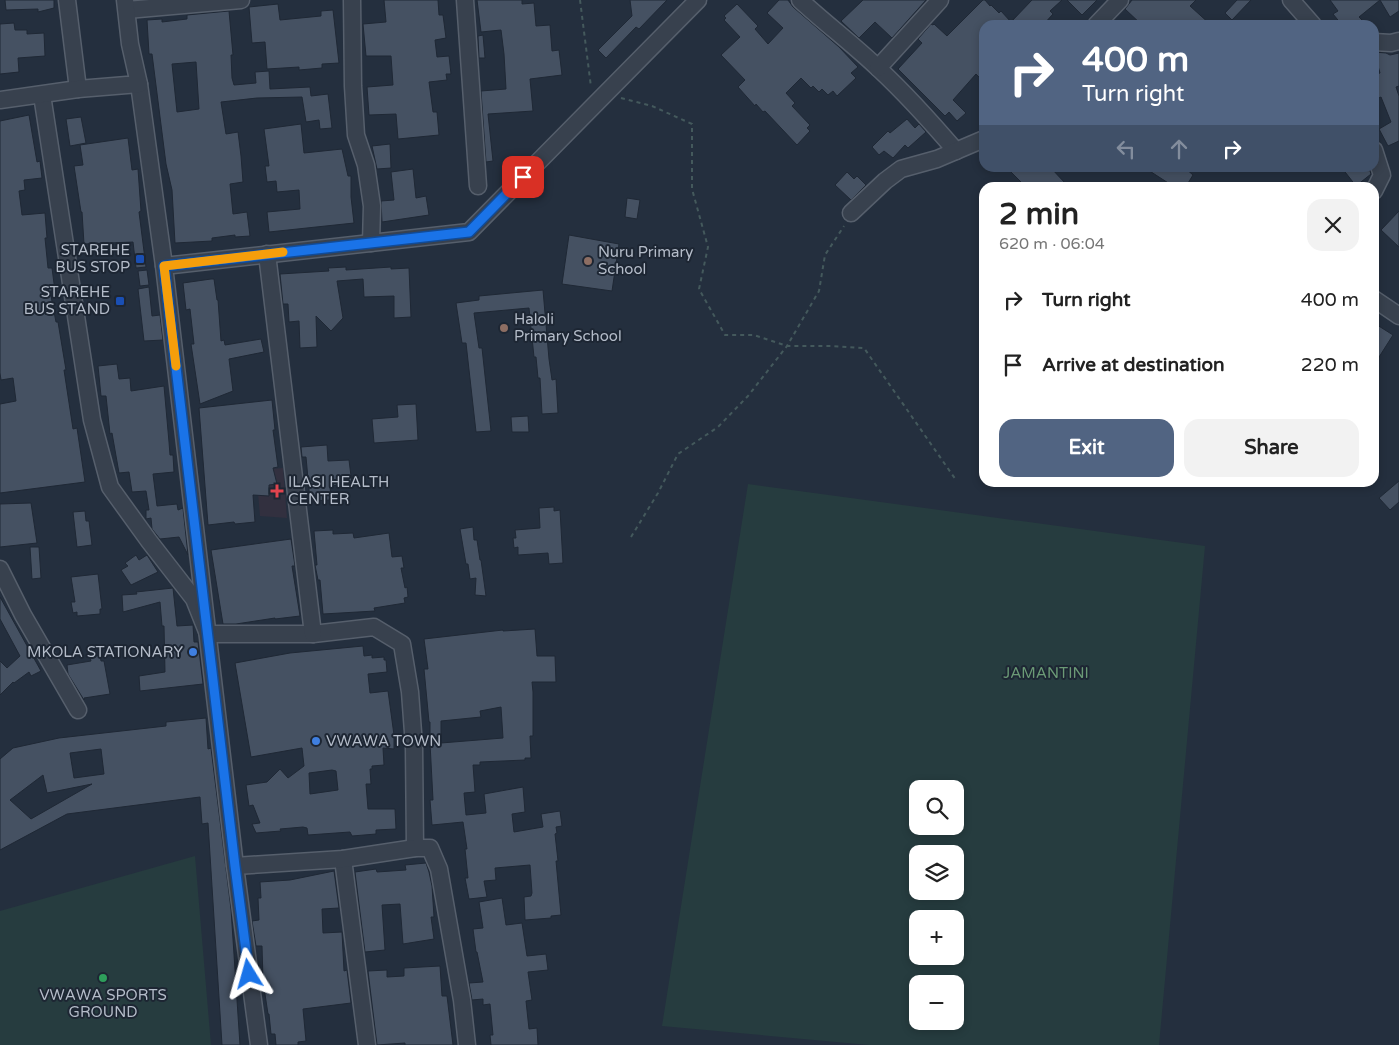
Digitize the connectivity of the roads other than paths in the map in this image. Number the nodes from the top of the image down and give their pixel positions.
1 (67, 0) edge
2 (241, 0) edge
3 (352, 0) edge
4 (464, 0) edge
5 (698, 0) edge
6 (800, 0) edge
7 (940, 0) edge
8 (1120, 0) edge
9 (1291, 0) edge
10 (126, 5) edge
11 (1101, 20) edge
12 (1308, 20) edge
13 (1399, 41) edge
14 (1379, 42) edge
15 (878, 68) junction
16 (139, 84) junction
17 (78, 89) junction
18 (42, 95) junction
19 (0, 100) edge
20 (979, 141) edge
21 (956, 151) junction
22 (1379, 166) edge
23 (1378, 182) edge
24 (478, 186) dead end
25 (851, 213) road end
26 (371, 243) junction
27 (267, 254) junction
28 (164, 266) junction
29 (1379, 302) edge
30 (1399, 316) edge
31 (0, 569) edge
32 (208, 634) junction
33 (313, 634) junction
34 (78, 710) dead end
35 (415, 848) junction
36 (342, 859) junction
37 (235, 866) junction
38 (259, 1045) edge
39 (367, 1045) edge
40 (467, 1045) edge

1 - 17 street
2 - 10 street
3 - 26 street
4 - 24 street
5 - 26 street
6 - 15 street
7 - 15 street
8 - 11 street
9 - 12 street
10 - 16 street
13 - 14 street
15 - 21 street
16 - 17 street
16 - 28 street
17 - 18 street
18 - 19 street
18 - 32 street
20 - 21 street
21 - 25 street
22 - 23 street
26 - 27 street
27 - 28 street
27 - 33 street
28 - 32 street
29 - 30 street
31 - 34 street
32 - 33 street
32 - 37 street
33 - 35 street
35 - 36 street
35 - 40 street
36 - 37 street
36 - 39 street
37 - 38 street

